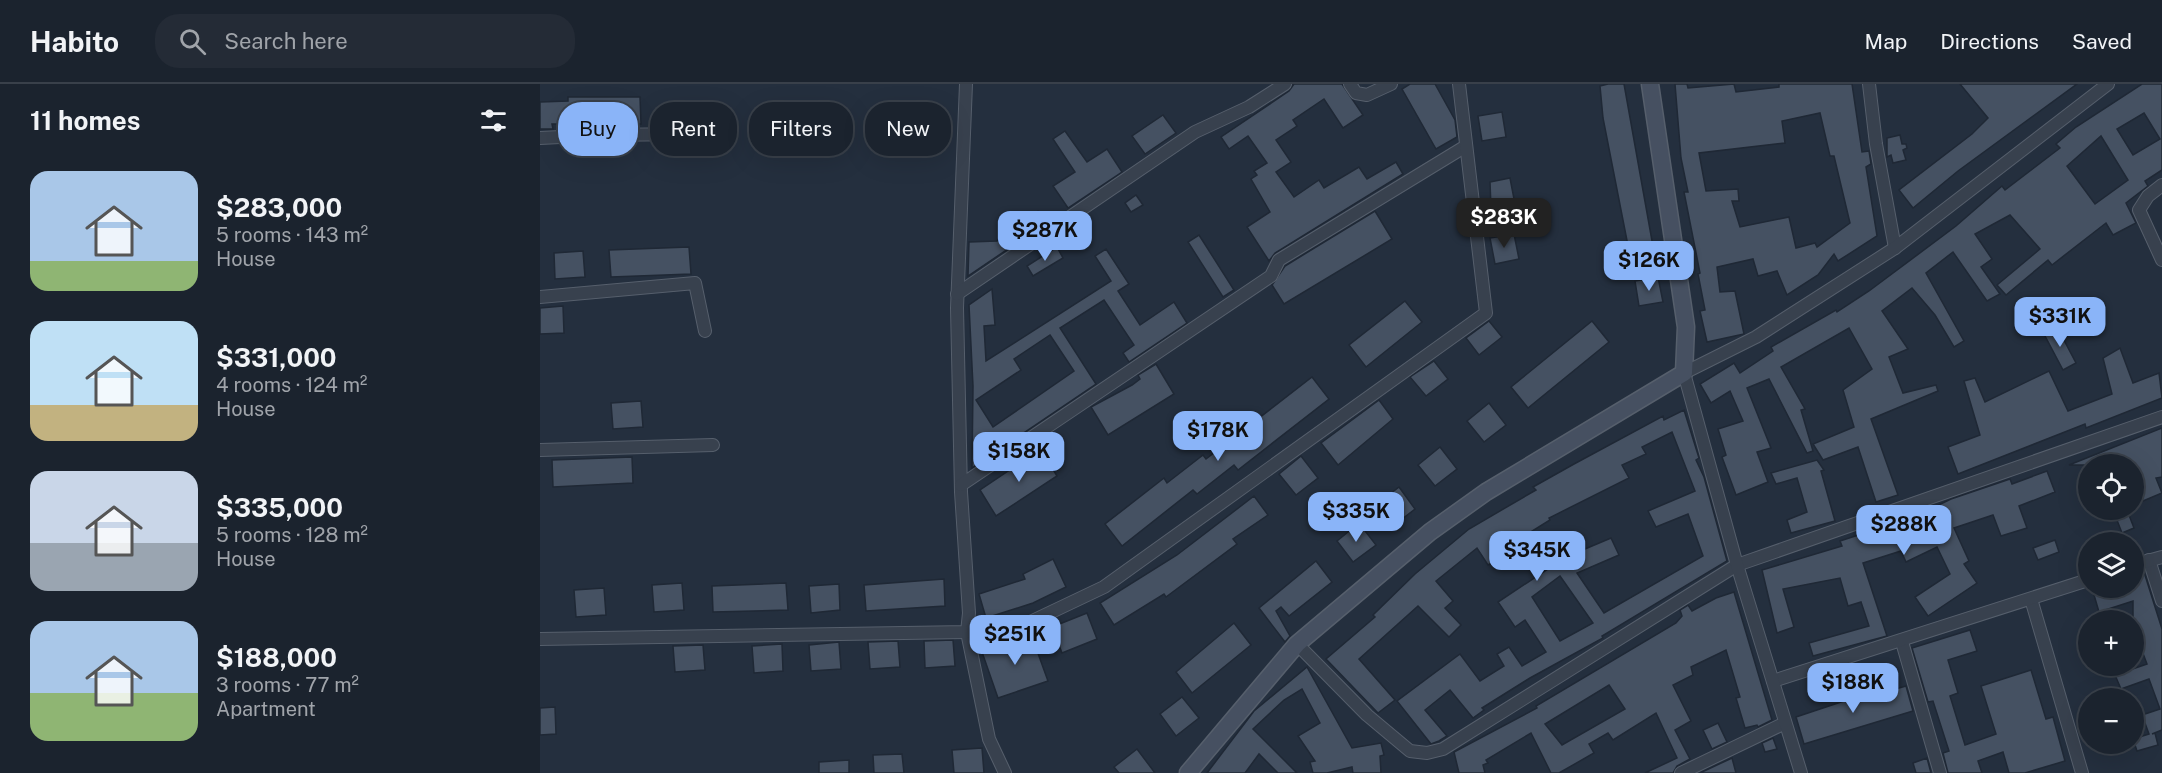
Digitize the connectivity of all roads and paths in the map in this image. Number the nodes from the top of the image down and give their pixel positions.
1 (966, 84) edge
2 (1285, 84) edge
3 (1350, 84) edge
4 (1391, 84) edge
5 (1459, 84) edge
6 (1650, 84) edge
7 (1869, 84) edge
8 (2108, 84) edge
9 (650, 134) edge
10 (540, 138) edge
11 (1466, 146) junction
12 (2162, 185) edge
13 (1894, 248) junction
14 (2162, 260) edge
15 (957, 294) junction
16 (540, 297) edge
17 (705, 331) dead end
18 (1684, 373) junction
19 (2162, 417) edge
20 (713, 445) dead end
21 (540, 450) edge
22 (961, 485) junction
23 (2162, 556) edge
24 (2149, 560) junction
25 (2144, 562) edge
26 (1737, 565) junction
27 (2078, 583) edge
28 (2031, 599) junction
29 (2162, 601) edge
30 (967, 632) junction
31 (540, 639) edge
32 (1902, 642) junction
33 (1297, 644) junction
34 (1773, 681) junction
35 (1785, 723) junction
36 (1005, 773) edge
37 (1188, 773) edge
38 (1681, 773) edge
39 (1801, 773) edge
40 (1940, 773) edge
41 (2082, 773) edge

1 - 15 street
2 - 15 street
3 - 4 street
5 - 11 street
6 - 18 main road
7 - 13 street
8 - 13 street
9 - 10 street
11 - 22 street
11 - 30 street
12 - 14 street
13 - 18 street
15 - 22 street
16 - 17 street
18 - 26 street
18 - 33 main road
19 - 26 street
20 - 21 street
22 - 30 street
23 - 24 street
24 - 25 street
24 - 29 street
26 - 33 street
26 - 34 street
27 - 28 street
28 - 32 street
28 - 41 street
30 - 31 street
30 - 36 street
32 - 34 street
32 - 40 street
33 - 37 main road
34 - 35 street
35 - 38 street
35 - 39 street

